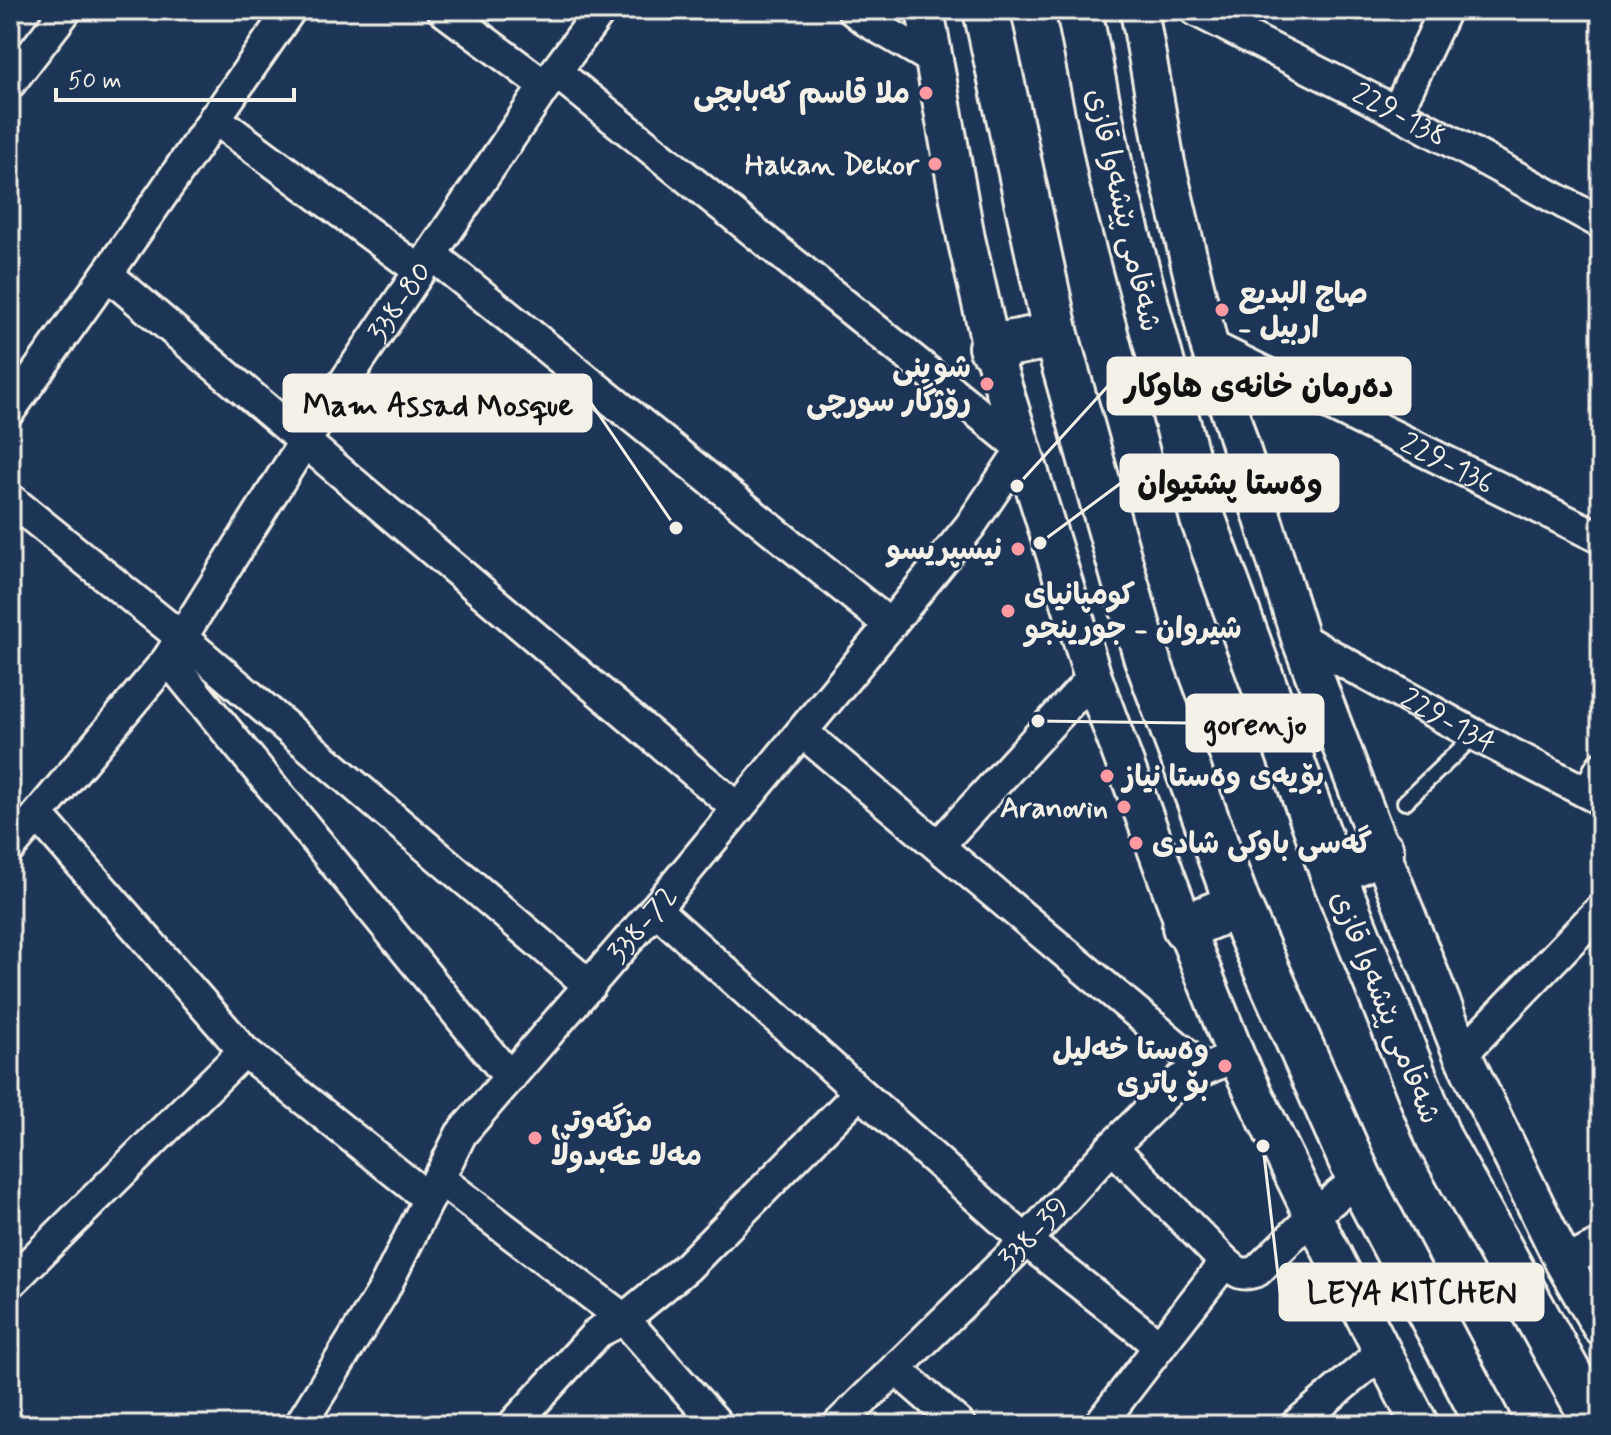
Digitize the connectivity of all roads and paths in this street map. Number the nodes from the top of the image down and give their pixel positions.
1 (66, 10) edge
2 (290, 10) edge
3 (443, 10) edge
4 (601, 10) edge
5 (853, 10) edge
6 (925, 10) edge
7 (986, 10) edge
8 (1079, 10) edge
9 (1139, 10) edge
10 (1195, 10) edge
11 (1445, 10) edge
12 (934, 60) junction
13 (551, 79) junction
14 (10, 83) edge
15 (1397, 112) junction
16 (214, 118) junction
17 (1601, 223) edge
18 (426, 263) junction
19 (107, 274) junction
20 (1056, 335) junction
21 (1209, 345) junction
22 (991, 347) junction
23 (10, 410) edge
24 (304, 442) junction
25 (1022, 449) junction
26 (10, 499) edge
27 (1601, 538) edge
28 (890, 625) junction
29 (1300, 638) junction
30 (175, 649) junction
31 (1093, 677) junction
32 (802, 732) junction
33 (1475, 735) junction
34 (1597, 787) edge
35 (1405, 802) dead end
36 (738, 809) junction
37 (38, 815) junction
38 (938, 846) junction
39 (10, 848) edge
40 (1381, 851) junction
41 (1333, 874) junction
42 (1238, 905) junction
43 (655, 909) junction
44 (1599, 918) edge
45 (1185, 927) junction
46 (590, 986) junction
47 (244, 1051) junction
48 (1462, 1054) junction
49 (1220, 1062) junction
50 (510, 1078) junction
51 (859, 1093) junction
52 (1112, 1147) junction
53 (1359, 1178) junction
54 (433, 1188) junction
55 (1313, 1216) junction
56 (1026, 1241) junction
57 (1601, 1244) edge
58 (1225, 1262) junction
59 (1564, 1263) junction
60 (10, 1283) edge
61 (624, 1319) junction
62 (1601, 1327) edge
63 (1159, 1347) junction
64 (1381, 1353) junction
65 (897, 1370) junction
66 (300, 1425) edge
67 (513, 1425) edge
68 (718, 1425) edge
69 (838, 1425) edge
70 (960, 1425) edge
71 (1099, 1425) edge
72 (1296, 1425) edge
73 (1420, 1425) edge
74 (1489, 1425) edge
75 (1597, 1425) edge

1 - 14 street
2 - 16 street
3 - 13 street
4 - 13 street, 338-80
5 - 12 street
6 - 12 street
7 - 20 highway
8 - 41 highway, شەقامی پێشەوا قازی
9 - 21 street
10 - 15 street, 229-138
11 - 15 street
12 - 22 street
13 - 18 street, 338-80
13 - 25 street
15 - 17 street, 229-138
16 - 18 street
16 - 19 street
18 - 24 street, 338-80
18 - 28 street
19 - 23 street
19 - 24 street
20 - 22 highway
20 - 42 highway
21 - 27 street, 229-136
21 - 29 street
22 - 25 street
24 - 30 street, 338-80
24 - 36 street
25 - 28 street, 338-72
25 - 31 street
26 - 30 street
28 - 32 street, 338-72
29 - 33 street, 229-134
29 - 40 street
30 - 37 street, 338-80
30 - 46 street
30 - 50 street
31 - 38 street
31 - 45 street
32 - 36 street, 338-72
32 - 38 street
33 - 34 street, 229-134
33 - 35 lane
36 - 43 street, 338-72
37 - 39 street, 338-80
37 - 47 street
38 - 49 street
40 - 41 highway
40 - 48 street
41 - 75 highway, شەقامی پێشەوا قازی
42 - 45 highway
42 - 53 highway
43 - 46 street, 338-72
43 - 51 street
44 - 48 street
45 - 49 street
46 - 50 street, 338-72
47 - 54 street
47 - 60 street
48 - 59 street
49 - 52 street, 338-39
49 - 55 street
50 - 54 street, 338-72
51 - 56 street
51 - 61 street
52 - 56 street, 338-39
52 - 58 street
53 - 55 street
53 - 74 highway
54 - 61 street
54 - 66 street, 338-72
55 - 58 street
55 - 64 street
56 - 63 street
56 - 65 street, 338-39
57 - 59 street
58 - 63 street
59 - 62 street
61 - 67 street
61 - 68 street
63 - 71 street
64 - 72 street
64 - 73 street
65 - 69 street, 338-39
65 - 70 street

